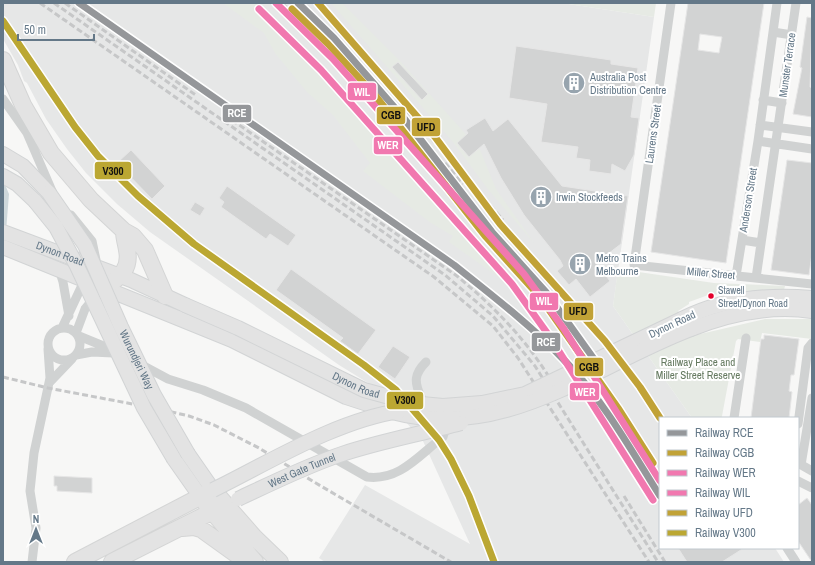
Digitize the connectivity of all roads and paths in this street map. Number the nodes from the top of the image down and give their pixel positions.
1 (671, 3) edge
2 (777, 3) edge
3 (796, 3) edge
4 (773, 32) junction
5 (792, 35) junction
6 (3, 60) edge
7 (3, 99) edge
8 (763, 100) junction
9 (782, 103) junction
10 (760, 125) junction
11 (778, 127) junction
12 (812, 132) edge
13 (758, 141) junction
14 (775, 144) junction
15 (812, 149) edge
16 (3, 154) edge
17 (3, 176) edge
18 (124, 231) junction
19 (3, 232) edge
20 (742, 240) junction
21 (761, 243) junction
22 (3, 247) edge
23 (634, 265) joint
24 (93, 266) junction
25 (59, 269) junction
26 (736, 276) junction
27 (120, 277) junction
28 (756, 278) junction
29 (85, 279) junction
30 (812, 284) edge
31 (105, 288) junction
32 (166, 296) junction
33 (812, 298) edge
34 (812, 311) edge
35 (69, 316) junction
36 (686, 324) junction
37 (62, 328) junction
38 (78, 335) junction
39 (746, 338) dead end
40 (812, 344) edge
41 (48, 349) junction
42 (75, 356) junction
43 (128, 357) junction
44 (426, 362) dead end
45 (49, 383) junction
46 (421, 397) dead end
47 (812, 398) edge
48 (443, 406) junction
49 (504, 411) junction
50 (392, 412) junction
51 (734, 417) edge
52 (799, 417) edge
53 (445, 430) dead end
54 (799, 464) edge
55 (812, 471) edge
56 (799, 482) edge
57 (812, 488) edge
58 (206, 493) junction
59 (219, 508) junction
60 (174, 531) junction
61 (788, 549) edge
62 (32, 562) edge
63 (75, 562) edge
64 (112, 562) edge
65 (247, 562) edge
66 (255, 562) edge
67 (280, 562) edge
68 (796, 562) edge

1 - 23 street, Laurens Street
2 - 4 street, Munster Terrace
3 - 5 street, Munster Terrace
4 - 5 street
4 - 8 street, Munster Terrace
5 - 9 street, Munster Terrace
6 - 18 highway
7 - 24 street
8 - 9 street
8 - 10 street, Munster Terrace
9 - 11 street, Munster Terrace
10 - 11 street
10 - 13 street, Anderson Street
11 - 12 street
11 - 14 street, Anderson Street
13 - 14 street
13 - 20 street, Anderson Street
14 - 15 street
14 - 21 street, Anderson Street
16 - 58 main road, Wurundjeri Way, bridge
17 - 58 main road, Wurundjeri Way, bridge
18 - 27 highway
18 - 32 highway
19 - 24 main road, Dynon Road
20 - 21 street
20 - 26 street, Anderson Street
21 - 28 street, Anderson Street
22 - 25 main road, Dynon Road
23 - 26 street, Miller Street
24 - 27 main road, Dynon Road
24 - 29 main road
25 - 29 main road, Dynon Road
25 - 35 street
26 - 28 street, Miller Street
27 - 31 highway
27 - 32 main road, Dynon Road
28 - 30 street, Miller Street
29 - 31 main road, Dynon Road
29 - 35 street
31 - 38 street
31 - 50 main road, Dynon Road
32 - 48 main road, Dynon Road, bridge
33 - 36 main road, Dynon Road
34 - 36 main road, Dynon Road
35 - 37 street
36 - 48 main road, Dynon Road, bridge
36 - 49 main road, Dynon Road, bridge
37 - 38 street
37 - 41 street
38 - 42 street
38 - 43 street
39 - 51 street
40 - 52 street
41 - 42 street
41 - 45 street
42 - 43 street
42 - 45 street
43 - 53 street
44 - 46 street
45 - 62 street
47 - 54 street
48 - 50 main road, West Gate Tunnel, bridge
49 - 50 main road, Dynon Road, bridge
49 - 59 main road, West Gate Tunnel, bridge
50 - 58 main road, West Gate Tunnel, bridge
54 - 55 street
56 - 57 street
58 - 59 highway, Wurundjeri Way
58 - 63 highway, West Gate Tunnel
59 - 60 highway, West Gate Tunnel
59 - 66 highway, Wurundjeri Way
59 - 67 highway, Wurundjeri Way
60 - 64 highway, West Gate Tunnel
60 - 65 highway
61 - 68 street

